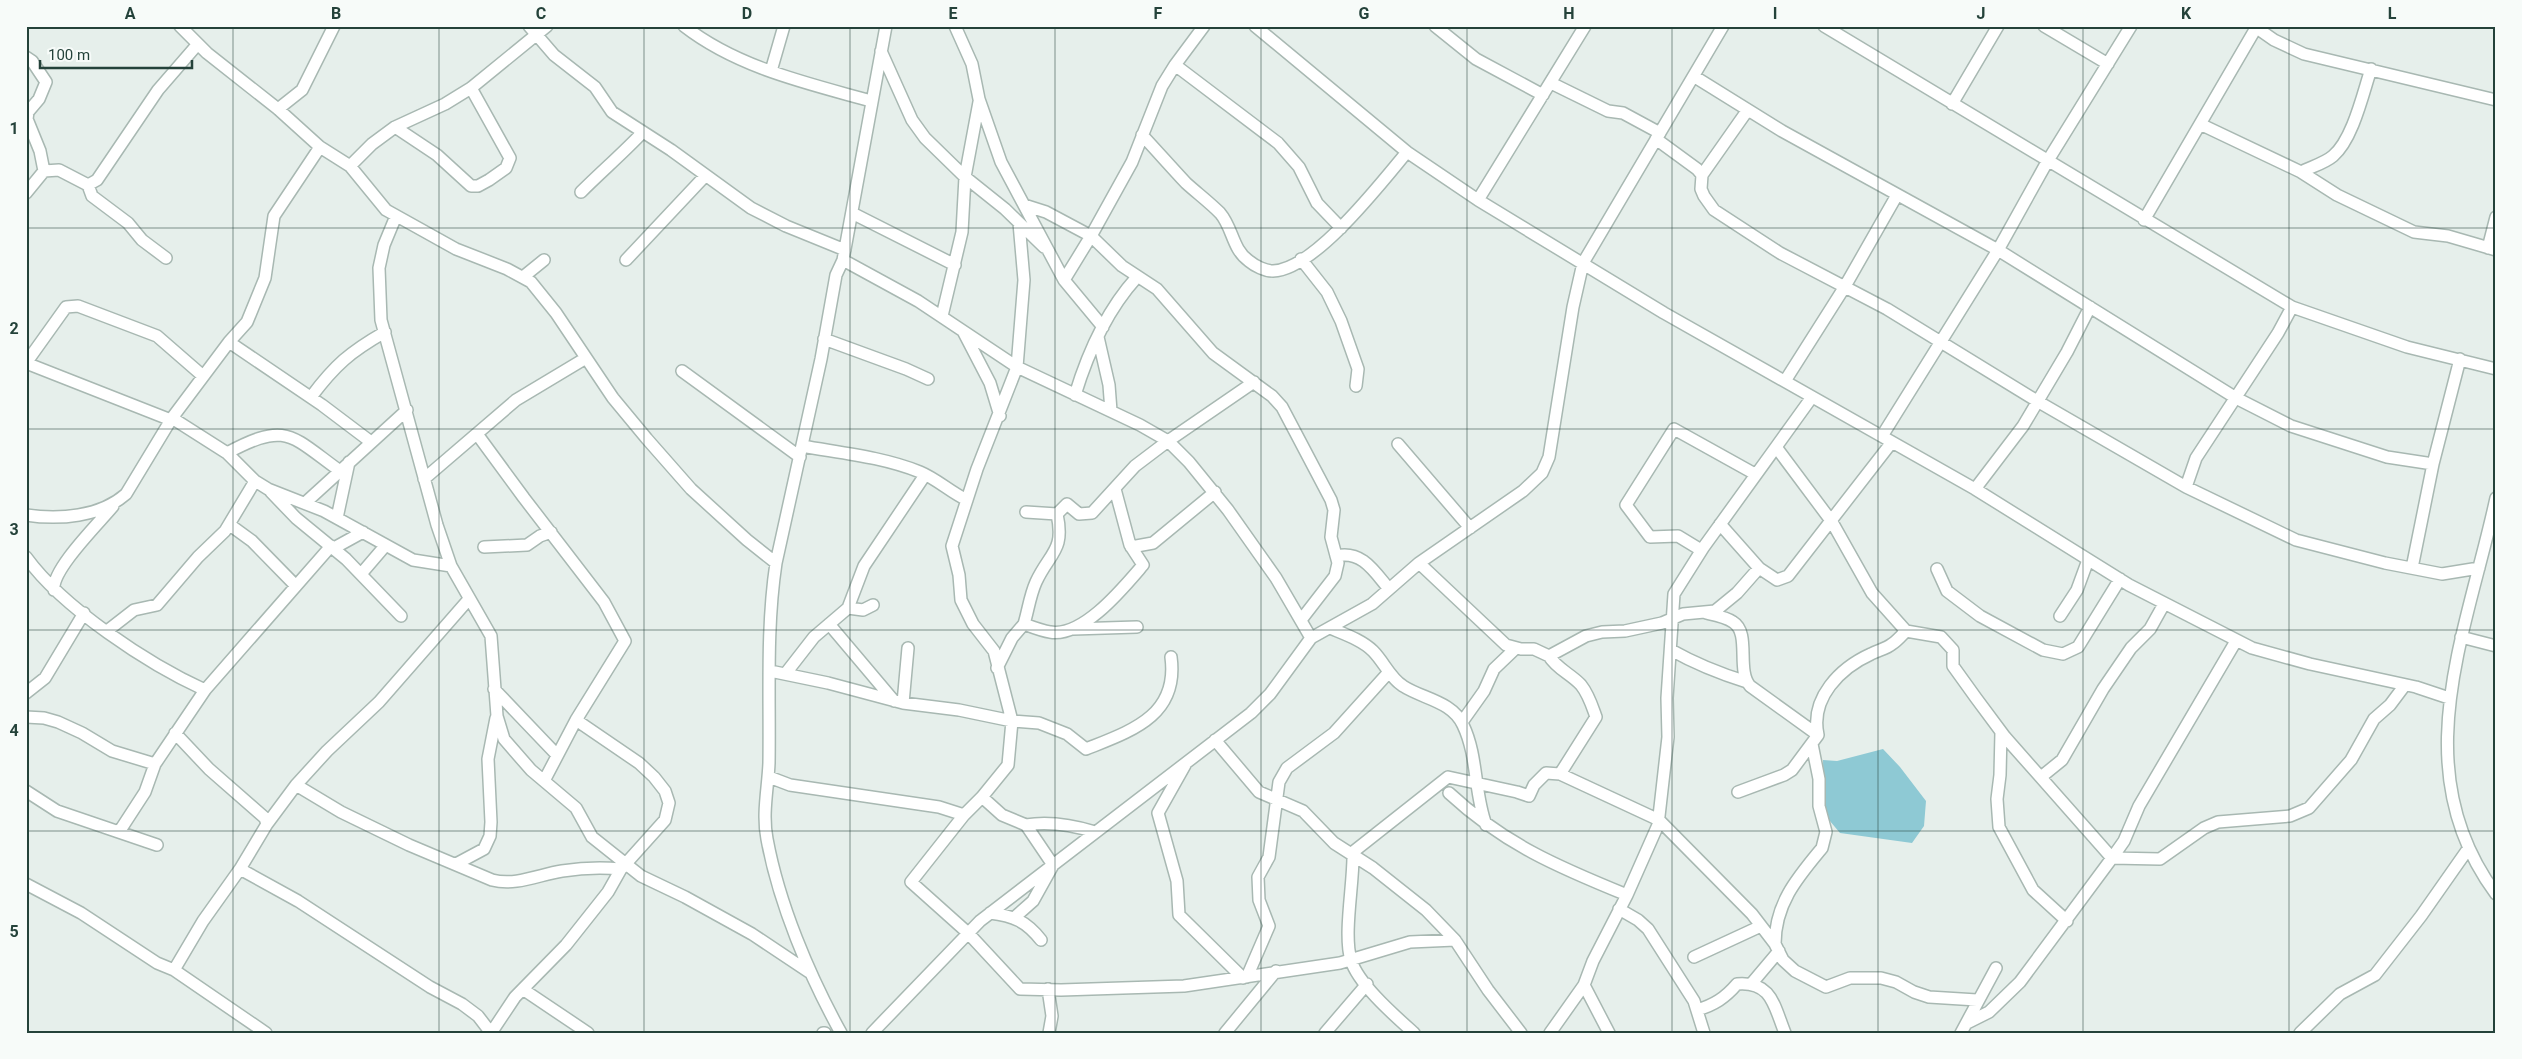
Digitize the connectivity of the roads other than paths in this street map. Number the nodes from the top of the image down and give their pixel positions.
1 (180, 26) edge
2 (334, 26) edge
3 (529, 26) edge
4 (547, 26) edge
5 (684, 26) edge
6 (784, 26) edge
7 (886, 26) edge
8 (955, 26) edge
9 (1204, 26) edge
10 (1255, 26) edge
11 (1435, 26) edge
12 (1585, 26) edge
13 (1723, 26) edge
14 (1824, 26) edge
15 (1998, 26) edge
16 (2044, 26) edge
17 (2131, 26) edge
18 (2255, 27) edge
19 (538, 35) junction
20 (197, 44) junction
21 (881, 51) junction
22 (26, 57) edge
23 (2108, 64) junction
24 (1175, 65) junction
25 (31, 68) edge
26 (2371, 69) junction
27 (771, 71) junction
28 (1695, 77) junction
29 (1551, 82) junction
30 (471, 88) junction
31 (1543, 95) junction
32 (980, 99) junction
33 (2496, 100) edge
34 (871, 101) junction
35 (1952, 104) junction
36 (278, 109) junction
37 (1747, 111) junction
38 (2200, 124) junction
39 (394, 127) junction
40 (642, 133) junction
41 (1142, 135) junction
42 (1658, 136) junction
43 (320, 147) junction
44 (1407, 152) junction
45 (2048, 162) junction
46 (350, 166) junction
47 (44, 171) junction
48 (2301, 172) junction
49 (1702, 175) junction
50 (704, 176) junction
51 (965, 178) junction
52 (88, 185) junction
53 (26, 192) edge
54 (581, 192) dead end
55 (1897, 196) junction
56 (1478, 200) junction
57 (1024, 205) junction
58 (852, 212) junction
59 (396, 216) junction
60 (2496, 217) edge
61 (2144, 220) junction
62 (1019, 223) junction
63 (1341, 228) junction
64 (1092, 236) junction
65 (2492, 249) edge
66 (1998, 250) junction
67 (1049, 251) junction
68 (844, 255) junction
69 (166, 258) dead end
70 (1301, 259) junction
71 (544, 260) dead end
72 (626, 260) dead end
73 (1583, 263) junction
74 (955, 266) junction
75 (523, 277) junction
76 (1137, 277) junction
77 (1064, 280) junction
78 (1844, 288) junction
79 (2292, 306) junction
80 (2090, 307) junction
81 (942, 316) junction
82 (961, 328) junction
83 (384, 332) junction
84 (1100, 332) junction
85 (824, 339) junction
86 (229, 342) junction
87 (1939, 342) junction
88 (586, 358) junction
89 (2460, 360) junction
90 (1017, 366) junction
91 (28, 367) edge
92 (2496, 368) edge
93 (682, 371) dead end
94 (203, 376) junction
95 (928, 379) dead end
96 (1254, 382) junction
97 (1785, 382) junction
98 (1356, 386) dead end
99 (1075, 394) junction
100 (311, 397) junction
101 (1812, 397) junction
102 (2236, 398) junction
103 (2037, 401) junction
104 (407, 410) junction
105 (1111, 410) junction
106 (1000, 416) junction
107 (171, 419) junction
108 (477, 434) junction
109 (1887, 439) junction
110 (1168, 441) junction
111 (371, 442) junction
112 (1398, 444) dead end
113 (1776, 446) junction
114 (801, 451) junction
115 (227, 453) junction
116 (350, 462) junction
117 (2432, 464) junction
118 (340, 471) junction
119 (1755, 474) junction
120 (925, 475) junction
121 (424, 479) junction
122 (255, 481) junction
123 (2186, 487) junction
124 (268, 489) junction
125 (1115, 489) junction
126 (1975, 489) junction
127 (1215, 492) junction
128 (2496, 498) edge
129 (967, 500) junction
130 (116, 503) junction
131 (305, 503) junction
132 (1026, 512) dead end
133 (1057, 514) junction
134 (26, 515) edge
135 (338, 518) junction
136 (1832, 522) junction
137 (1720, 524) junction
138 (230, 525) junction
139 (1470, 528) junction
140 (363, 532) junction
141 (551, 532) junction
142 (385, 546) junction
143 (332, 547) junction
144 (484, 547) dead end
145 (1131, 547) junction
146 (1701, 550) junction
147 (1336, 556) junction
148 (26, 557) edge
149 (2088, 560) junction
150 (776, 563) junction
151 (1419, 563) junction
152 (451, 566) junction
153 (1759, 568) junction
154 (2412, 568) junction
155 (2479, 568) junction
156 (1937, 569) dead end
157 (361, 574) junction
158 (2120, 579) junction
159 (296, 586) junction
160 (1389, 589) junction
161 (54, 590) junction
162 (470, 599) junction
163 (2164, 604) junction
164 (873, 605) dead end
165 (848, 608) junction
166 (84, 613) junction
167 (1706, 613) junction
168 (401, 616) dead end
169 (2060, 616) dead end
170 (1673, 619) junction
171 (1301, 620) junction
172 (829, 624) junction
173 (1024, 624) junction
174 (1137, 627) dead end
175 (1330, 628) junction
176 (1073, 629) junction
177 (107, 630) junction
178 (1906, 631) junction
179 (2461, 637) junction
180 (1311, 638) junction
181 (2236, 642) junction
182 (2496, 646) edge
183 (908, 648) dead end
184 (1516, 648) junction
185 (1671, 650) junction
186 (1549, 656) junction
187 (1171, 657) dead end
188 (997, 668) junction
189 (770, 671) junction
190 (1389, 672) junction
191 (786, 673) junction
192 (1747, 682) junction
193 (2405, 685) junction
194 (494, 689) junction
195 (205, 690) junction
196 (26, 693) edge
197 (2449, 698) junction
198 (898, 702) junction
199 (497, 716) junction
200 (26, 717) edge
201 (576, 720) junction
202 (1012, 721) junction
203 (1462, 722) junction
204 (2001, 732) junction
205 (175, 733) junction
206 (1815, 739) junction
207 (1215, 740) junction
208 (557, 755) junction
209 (1187, 762) junction
210 (155, 764) junction
211 (1560, 774) junction
212 (769, 777) junction
213 (2042, 777) junction
214 (544, 781) junction
215 (1476, 784) junction
216 (296, 785) junction
217 (26, 791) edge
218 (1738, 792) dead end
219 (1449, 793) dead end
220 (982, 797) junction
221 (1277, 800) junction
222 (964, 816) junction
223 (1659, 820) junction
224 (267, 824) junction
225 (1026, 825) junction
226 (1486, 825) junction
227 (119, 832) junction
228 (1095, 832) junction
229 (157, 845) dead end
230 (2468, 849) junction
231 (1353, 856) junction
232 (2112, 858) junction
233 (456, 864) junction
234 (1053, 865) junction
235 (623, 866) junction
236 (240, 870) junction
237 (26, 884) edge
238 (2496, 894) edge
239 (1626, 895) junction
240 (1619, 909) junction
241 (990, 913) junction
242 (1016, 917) junction
243 (2067, 921) junction
244 (1760, 926) junction
245 (968, 933) junction
246 (1041, 940) dead end
247 (1455, 940) junction
248 (1777, 947) junction
249 (1694, 956) dead end
250 (1351, 961) junction
251 (1996, 968) dead end
252 (174, 970) junction
253 (1276, 971) junction
254 (809, 972) junction
255 (1245, 977) junction
256 (1752, 983) junction
257 (1367, 984) junction
258 (1584, 985) junction
259 (1048, 989) junction
260 (524, 990) junction
261 (1977, 1000) junction
262 (1697, 1010) junction
263 (1964, 1028) edge
264 (260, 1031) edge
265 (491, 1033) edge
266 (588, 1033) edge
267 (841, 1033) edge
268 (872, 1033) edge
269 (1049, 1033) edge
270 (1226, 1033) edge
271 (1325, 1033) edge
272 (1414, 1033) edge
273 (1521, 1033) edge
274 (1550, 1033) edge
275 (1609, 1033) edge
276 (1704, 1033) edge
277 (1785, 1033) edge
278 (2300, 1033) edge

1 - 20 street
2 - 36 street
3 - 19 street
4 - 19 street
5 - 27 street
6 - 27 street
7 - 21 street
8 - 32 street
9 - 24 street
10 - 44 street
11 - 31 street
12 - 29 street
13 - 28 street
14 - 35 street
15 - 35 street
16 - 23 street
17 - 23 street
18 - 26 street
18 - 38 street
19 - 30 street
19 - 40 street
20 - 36 street
20 - 52 street
21 - 34 street
21 - 51 street
22 - 25 street
23 - 45 street
24 - 41 street
24 - 63 street
25 - 47 street
26 - 33 street
26 - 48 street
27 - 34 street
28 - 37 street
28 - 42 street
29 - 31 street
29 - 42 street
30 - 39 street
30 - 39 street
31 - 56 street
32 - 51 street
32 - 57 street
34 - 58 street
35 - 45 street
36 - 43 street
37 - 49 street
37 - 55 street
38 - 48 street
38 - 61 street
39 - 46 street
40 - 50 street
40 - 54 street
41 - 64 street
41 - 70 street
42 - 49 street
42 - 73 street
43 - 46 street
43 - 86 street
44 - 56 street
44 - 63 street
45 - 61 street
45 - 66 street
46 - 59 street
47 - 52 street
47 - 53 street
48 - 65 street
49 - 78 street
50 - 68 street
50 - 72 street
51 - 62 street
51 - 74 street
52 - 69 street
55 - 66 street
55 - 78 street
56 - 73 street
57 - 64 street
57 - 67 street
58 - 68 street
58 - 74 street
59 - 75 street
59 - 83 street
60 - 65 street
61 - 79 street
62 - 67 street
62 - 90 street
63 - 70 street
64 - 76 street
64 - 77 street
66 - 80 street
66 - 87 street
67 - 77 street
68 - 81 street
68 - 85 street
70 - 98 street
71 - 75 street
73 - 97 street
73 - 139 street
74 - 81 street
75 - 88 street
76 - 84 street
76 - 96 street
77 - 84 street
78 - 87 street
78 - 97 street
79 - 89 street
79 - 102 street
80 - 102 street
80 - 103 street
81 - 82 street
82 - 90 street
82 - 106 street
83 - 100 street
83 - 104 street
84 - 99 street
84 - 105 street
85 - 95 street
85 - 114 street
86 - 94 street
86 - 100 street
87 - 103 street
87 - 109 street
88 - 108 street
88 - 150 street
89 - 92 street
89 - 117 street
90 - 99 street
90 - 106 street
91 - 94 street
91 - 107 street
93 - 114 street
94 - 107 street
96 - 110 street
96 - 147 street
97 - 101 street
99 - 105 street
100 - 111 street
101 - 109 street
101 - 113 street
102 - 117 street
102 - 123 street
103 - 123 street
103 - 126 street
104 - 111 street
104 - 121 street
105 - 110 street
106 - 129 street
107 - 115 street
107 - 130 street
108 - 121 street
108 - 141 street
109 - 126 street
109 - 136 street
110 - 125 street
110 - 127 street
111 - 116 street
112 - 139 street
113 - 119 street
113 - 136 street
114 - 120 street
114 - 150 street
115 - 118 street
115 - 122 street
116 - 118 street
116 - 135 street
117 - 154 street
118 - 131 street
119 - 137 street
119 - 146 street
120 - 129 street
120 - 165 street
121 - 152 street
122 - 124 street
122 - 138 street
123 - 154 street
124 - 131 street
124 - 143 street
125 - 133 street
125 - 145 street
126 - 149 street
127 - 145 street
127 - 171 street
128 - 155 street
129 - 188 street
130 - 134 street
130 - 161 street
131 - 135 street
132 - 133 street
133 - 173 street
135 - 140 street
136 - 153 street
136 - 178 street
137 - 146 street
137 - 153 street
138 - 159 street
138 - 177 street
139 - 151 street
140 - 142 street
140 - 143 street
141 - 144 street
141 - 201 street
142 - 152 street
142 - 157 street
143 - 157 street
143 - 159 street
145 - 176 street
146 - 170 street
147 - 160 street
147 - 171 street
148 - 161 street
149 - 158 street
149 - 169 street
150 - 189 street
151 - 160 street
151 - 184 street
152 - 162 street
153 - 167 street
154 - 155 street
155 - 179 street
156 - 158 street
157 - 168 street
158 - 163 street
159 - 195 street
160 - 175 street
161 - 166 street
162 - 194 street
162 - 216 street
163 - 181 street
163 - 213 street
164 - 165 street
165 - 172 street
166 - 177 street
166 - 196 street
167 - 170 street
167 - 192 street
170 - 185 street
170 - 186 street
171 - 180 street
172 - 191 street
172 - 198 street
173 - 176 street
173 - 188 street
174 - 176 street
175 - 180 street
175 - 190 street
177 - 195 street
178 - 204 street
178 - 206 street
179 - 182 street
179 - 197 street
180 - 207 street
181 - 193 street
181 - 232 street
183 - 198 street
184 - 186 street
184 - 203 street
185 - 192 street
185 - 223 street
186 - 211 street
187 - 202 street
188 - 202 street
189 - 191 street
189 - 212 street
190 - 203 street
190 - 221 street
191 - 198 street
192 - 206 street
193 - 197 street
193 - 232 street
194 - 199 street
194 - 208 street
195 - 205 street
197 - 230 street
198 - 202 street
199 - 214 street
199 - 233 street
200 - 210 street
201 - 208 street
201 - 235 street
202 - 220 street
203 - 215 street
204 - 213 street
204 - 243 street
205 - 210 street
205 - 224 street
206 - 218 street
206 - 248 street
207 - 209 street
207 - 221 street
208 - 214 street
209 - 228 street
209 - 255 street
210 - 227 street
211 - 215 street
211 - 223 street
212 - 222 street
212 - 254 street
213 - 232 street
214 - 235 street
215 - 226 street
215 - 231 street
216 - 224 street
216 - 233 street
217 - 227 street
219 - 226 street
220 - 222 street
220 - 225 street
221 - 231 street
221 - 255 street
222 - 245 street
223 - 239 street
223 - 244 street
224 - 236 street
225 - 228 street
225 - 234 street
226 - 239 street
227 - 229 street
228 - 234 street
230 - 238 street
230 - 278 street
231 - 247 street
231 - 250 street
232 - 243 street
233 - 235 street
234 - 241 street
234 - 242 street
235 - 254 street
235 - 260 street
236 - 252 street
236 - 265 street
237 - 252 street
239 - 240 street
240 - 258 street
240 - 262 street
241 - 242 street
241 - 245 street
242 - 246 street
243 - 263 street
244 - 248 street
244 - 249 street
245 - 259 street
245 - 268 street
247 - 250 street
247 - 273 street
248 - 256 street
248 - 261 street
250 - 253 street
250 - 257 street
251 - 261 street
252 - 264 street
253 - 255 street
253 - 270 street
254 - 267 street
255 - 259 street
256 - 262 street
256 - 277 street
257 - 271 street
257 - 272 street
258 - 274 street
258 - 275 street
259 - 269 street
260 - 265 street
260 - 266 street
261 - 263 street
262 - 276 street

